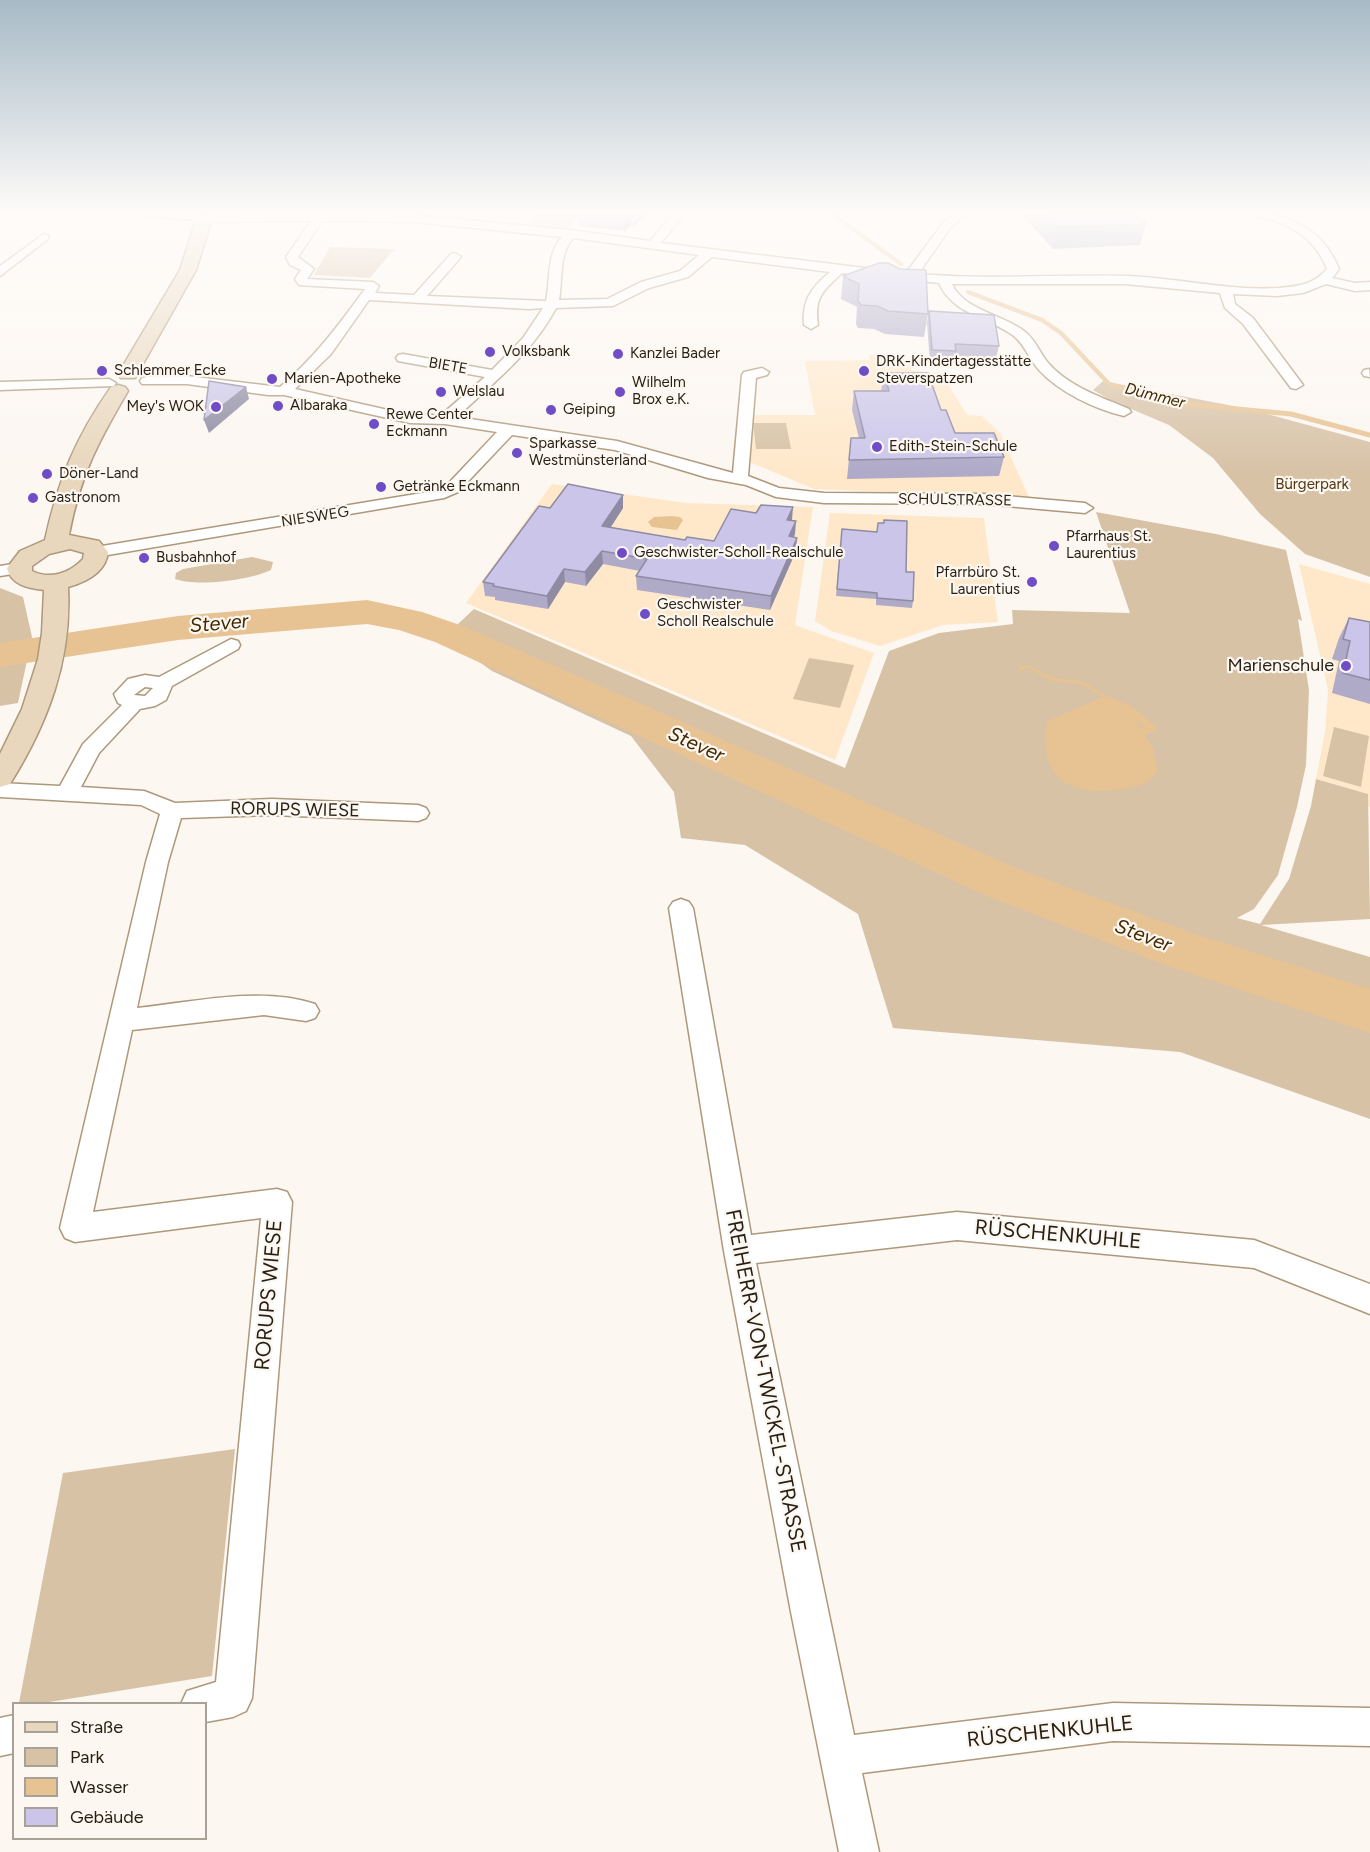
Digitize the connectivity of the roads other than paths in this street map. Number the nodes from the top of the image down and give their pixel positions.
1 (170, 299) edge
2 (364, 299) edge
3 (444, 299) edge
4 (553, 299) edge
5 (616, 299) edge
6 (810, 299) edge
7 (956, 299) edge
8 (1228, 299) edge
9 (551, 305) junction
10 (811, 326) dead end
11 (403, 358) dead end
12 (762, 372) dead end
13 (493, 374) junction
14 (147, 381) joint
15 (118, 383) junction
16 (1296, 385) dead end
17 (0, 386) edge
18 (284, 391) junction
19 (1124, 412) dead end
20 (445, 420) junction
21 (508, 430) junction
22 (745, 480) junction
23 (1085, 508) dead end
24 (56, 544) junction
25 (96, 552) junction
26 (10, 570) edge
27 (56, 582) junction
28 (231, 645) dead end
29 (0, 777) edge
30 (0, 790) edge
31 (67, 793) junction
32 (172, 811) junction
33 (418, 813) dead end
34 (681, 908) dead end
35 (306, 1011) dead end
36 (123, 1020) junction
37 (739, 1251) junction
38 (1370, 1299) edge
39 (207, 1703) edge
40 (1370, 1727) edge
41 (839, 1756) junction
42 (859, 1852) edge

1 - 15 street
2 - 18 street
3 - 9 street
4 - 9 street
5 - 9 street
6 - 10 street
7 - 19 street
8 - 16 street
9 - 13 street
11 - 13 street, BIETE
12 - 22 street
13 - 20 street
14 - 15 street
14 - 18 street
15 - 17 street
15 - 24 street
18 - 20 street
20 - 21 street
21 - 22 street
21 - 25 street, NIESWEG
22 - 23 street, SCHULSTRASSE
24 - 25 street
24 - 26 street
25 - 27 street
26 - 27 street
27 - 29 street
28 - 31 street
30 - 31 street, RORUPS WIESE
31 - 32 street, RORUPS WIESE
32 - 33 street, RORUPS WIESE
32 - 36 street, RORUPS WIESE
34 - 37 street, FREIHERR-VON-TWICKEL-STRASSE
35 - 36 street
36 - 39 street, RORUPS WIESE
37 - 38 street, RÜSCHENKUHLE
37 - 41 street, FREIHERR-VON-TWICKEL-STRASSE
40 - 41 street, RÜSCHENKUHLE
41 - 42 street, FREIHERR-VON-TWICKEL-STRASSE

